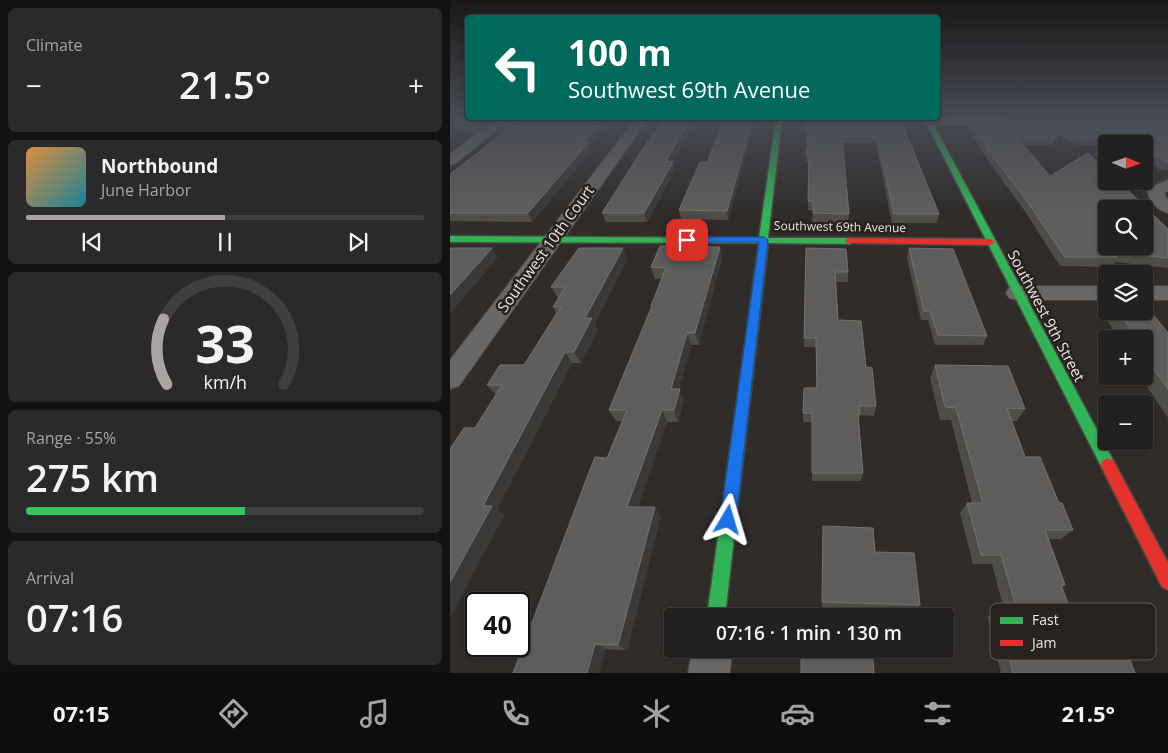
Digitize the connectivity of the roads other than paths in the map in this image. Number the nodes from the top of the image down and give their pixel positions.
1 (464, 149) edge
2 (619, 149) edge
3 (775, 149) edge
4 (943, 149) edge
5 (450, 160) edge
6 (1161, 188) edge
7 (1168, 208) edge
8 (450, 239) edge
9 (553, 240) junction
10 (764, 240) junction
11 (991, 242) junction
12 (1017, 293) junction
13 (1098, 293) edge
14 (1153, 293) edge
15 (1168, 293) edge
16 (450, 379) edge
17 (1168, 580) edge
18 (717, 608) edge
19 (711, 658) edge
20 (709, 673) edge

1 - 5 street
2 - 9 street, Southwest 10th Court
3 - 10 street
4 - 11 street, Southwest 9th Street
6 - 7 street
8 - 9 street, Southwest 69th Avenue
9 - 10 street, Southwest 69th Avenue
9 - 16 street, Southwest 10th Court
10 - 11 street, Southwest 69th Avenue
10 - 18 street
11 - 12 street, Southwest 9th Street
12 - 13 street
12 - 17 street, Southwest 9th Street
14 - 15 street
19 - 20 street

